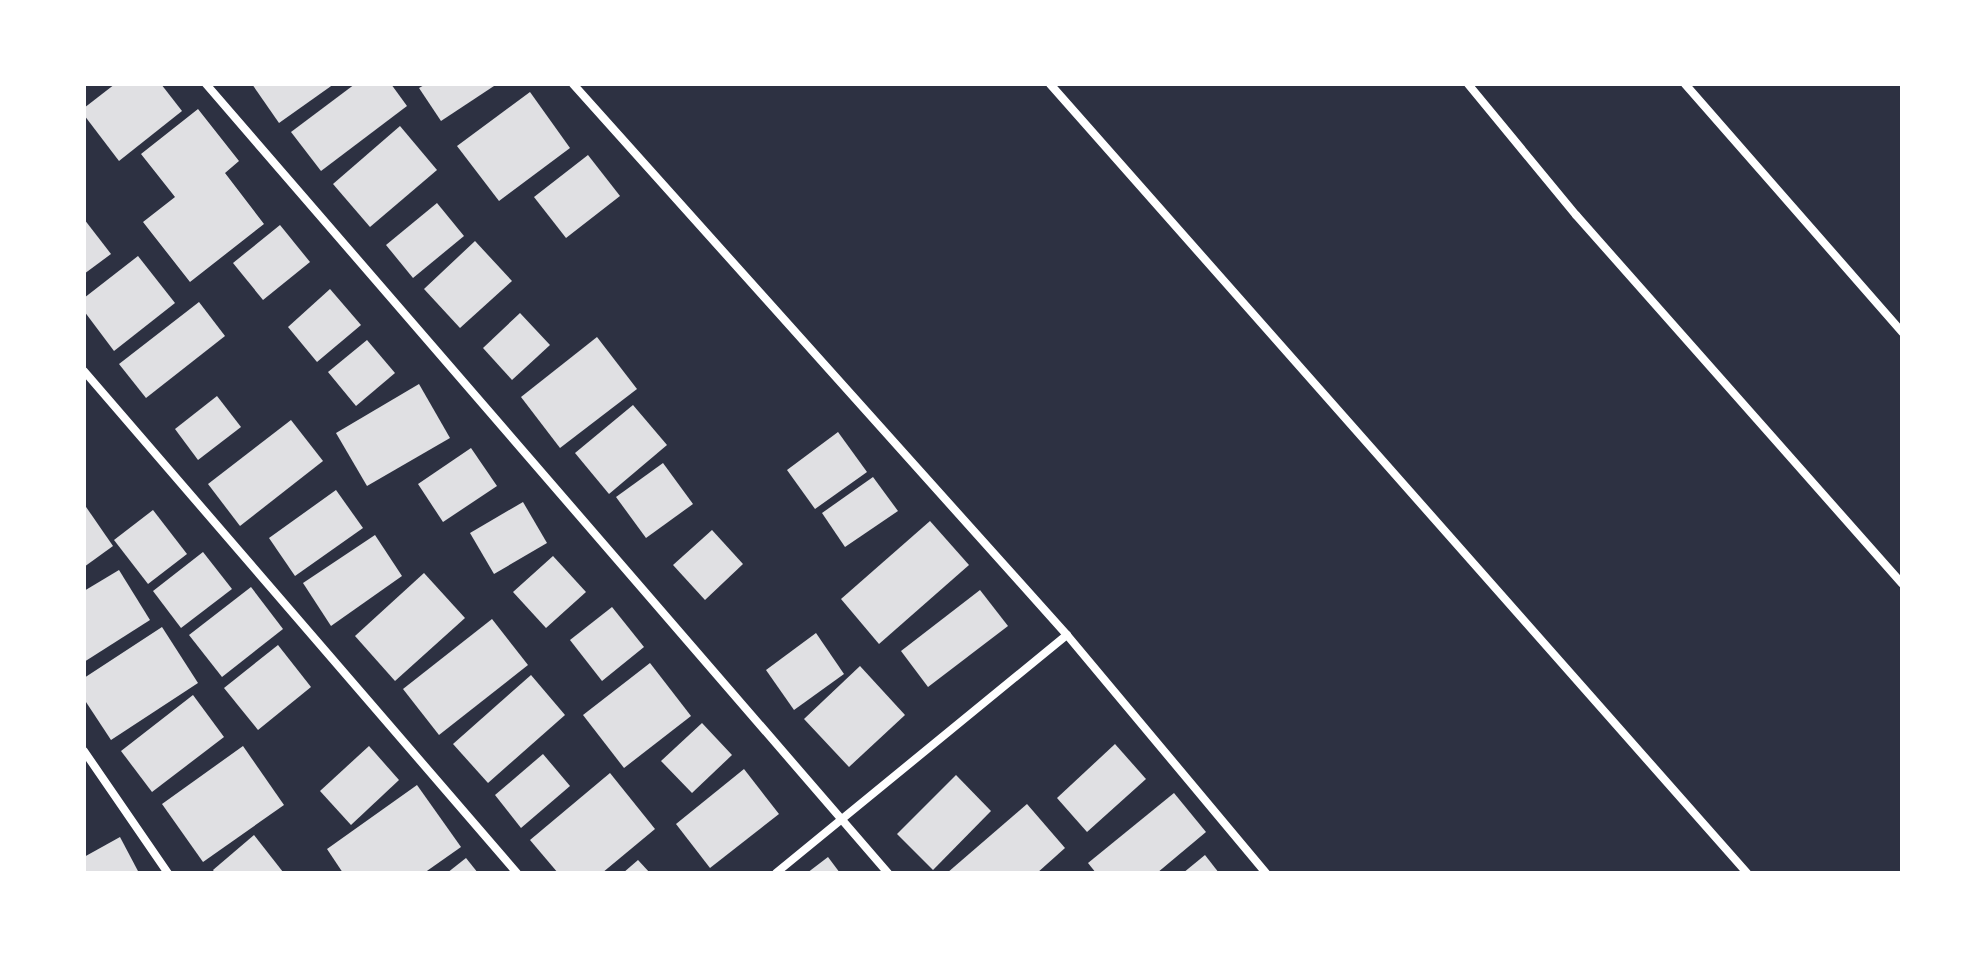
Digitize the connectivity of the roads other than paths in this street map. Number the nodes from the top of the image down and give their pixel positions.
1 (206, 84) edge
2 (573, 84) edge
3 (1050, 84) edge
4 (1468, 84) edge
5 (1685, 84) edge
6 (1902, 332) edge
7 (84, 371) edge
8 (1902, 583) edge
9 (1067, 635) junction
10 (84, 751) edge
11 (842, 819) junction
12 (168, 873) edge
13 (517, 873) edge
14 (776, 873) edge
15 (888, 873) edge
16 (1266, 873) edge
17 (1747, 873) edge

1 - 11 street
2 - 9 street
3 - 17 street
4 - 8 street
5 - 6 street
7 - 13 street
9 - 11 street
9 - 16 street
10 - 12 street
11 - 14 street
11 - 15 street

